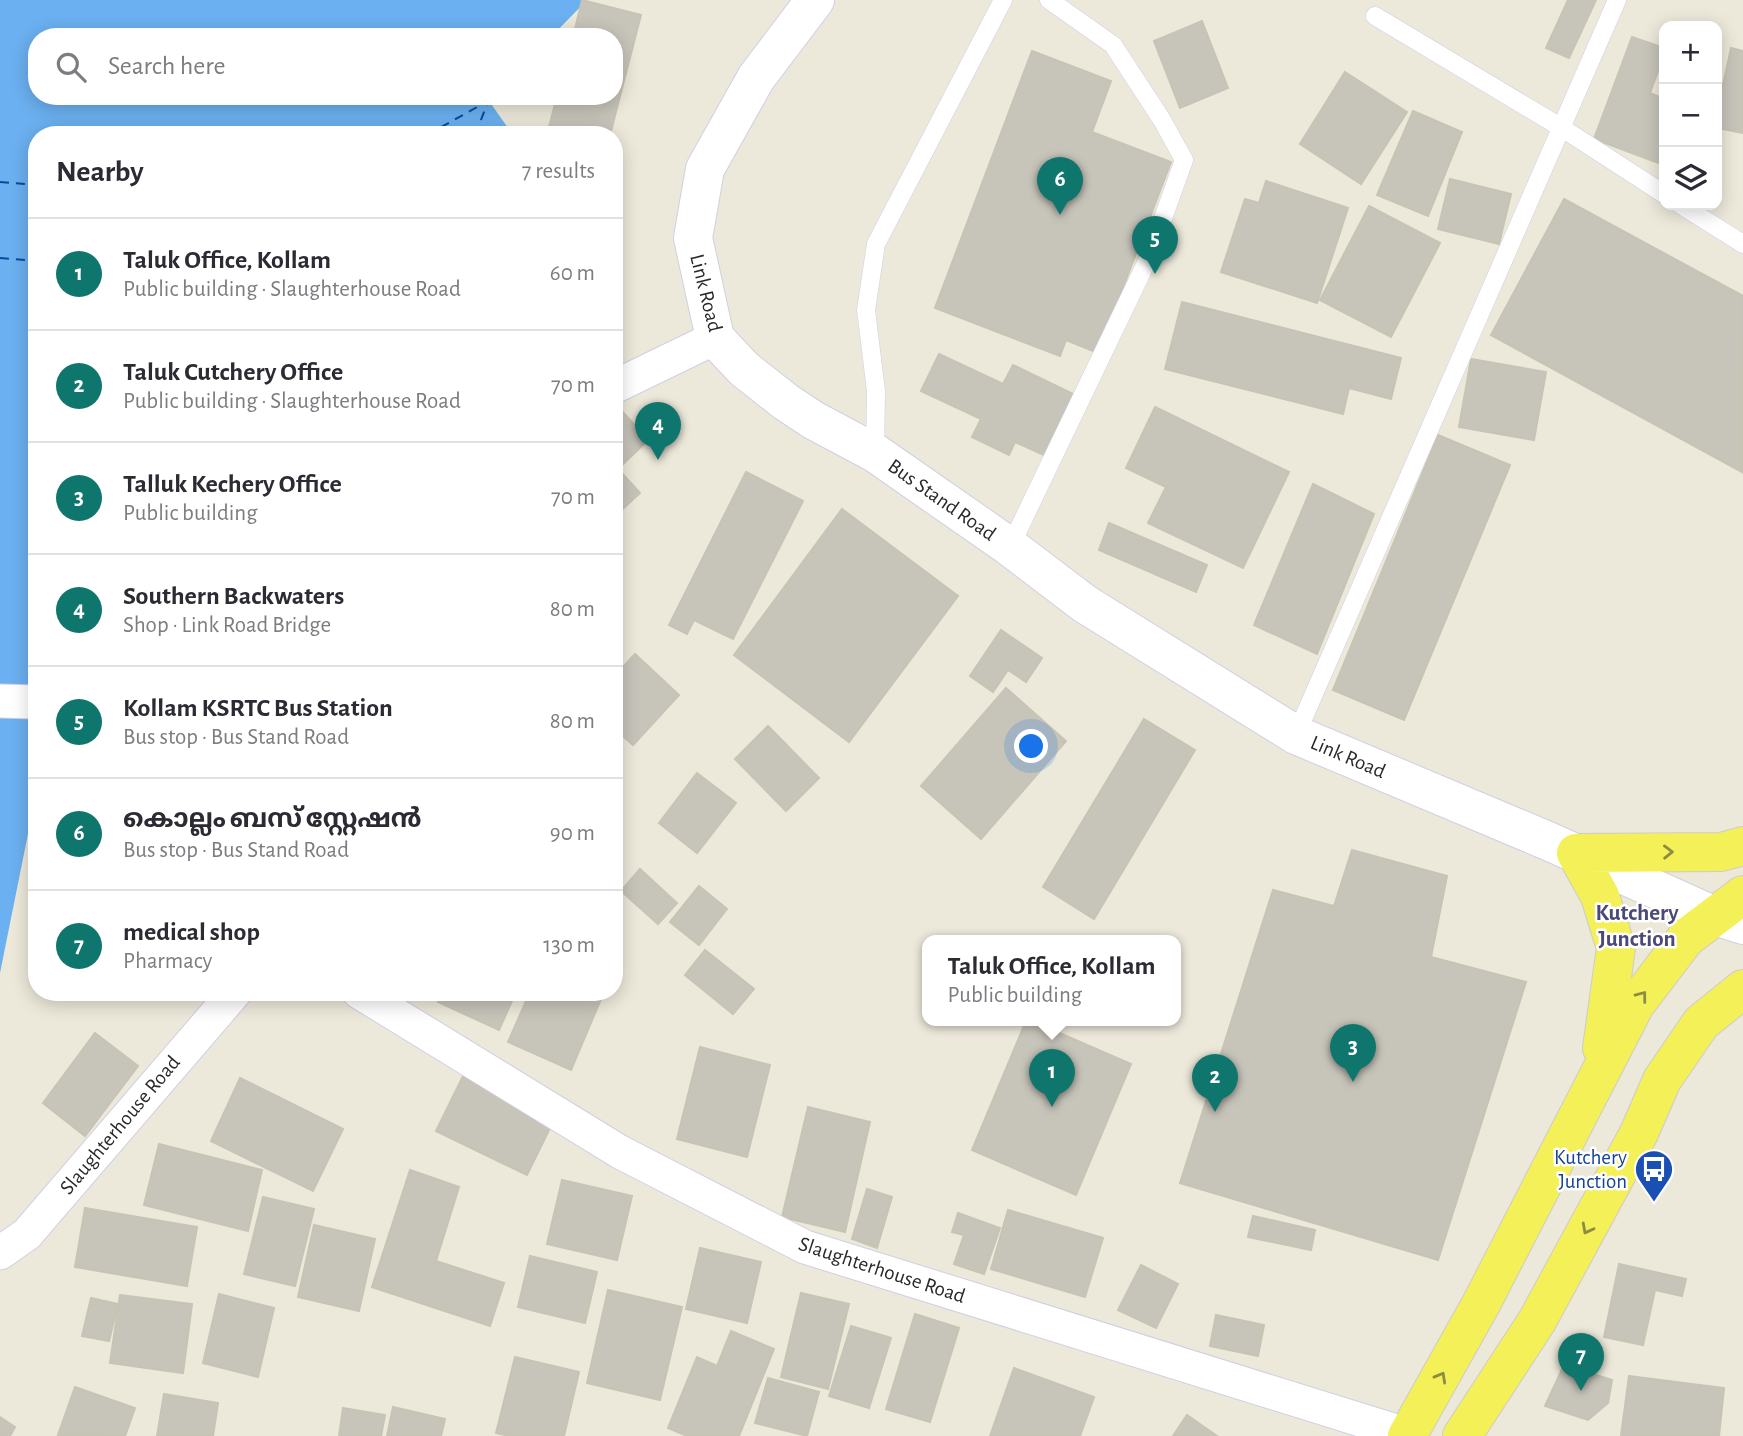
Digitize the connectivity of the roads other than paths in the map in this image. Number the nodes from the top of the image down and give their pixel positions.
1 (815, 0) edge
2 (1003, 0) edge
3 (1049, 0) edge
4 (1617, 0) edge
5 (1375, 16) dead end
6 (1562, 128) junction
7 (1659, 191) edge
8 (1689, 210) edge
9 (1743, 244) edge
10 (715, 338) junction
11 (623, 383) edge
12 (875, 453) junction
13 (1010, 547) junction
14 (0, 701) edge
15 (28, 702) edge
16 (1296, 735) junction
17 (1743, 846) edge
18 (1576, 853) junction
19 (1734, 912) edge
20 (1743, 989) edge
21 (227, 1001) edge
22 (374, 1001) edge
23 (1597, 1077) junction
24 (0, 1253) edge
25 (1409, 1436) edge
26 (1462, 1436) edge

1 - 10 main road, Link Road
2 - 12 lane
3 - 13 lane
4 - 6 lane
5 - 6 lane
6 - 7 lane
6 - 16 lane
8 - 9 lane
10 - 11 street
10 - 12 main road, Link Road
12 - 13 main road, Bus Stand Road
13 - 16 main road, Link Road
14 - 15 street
16 - 18 main road, Link Road
18 -> 17 main road
18 - 19 main road, Link Road
18 - 23 main road
23 -> 19 main road
20 -> 26 main road
21 - 24 street, Slaughterhouse Road
22 - 25 street, Slaughterhouse Road
25 -> 23 main road

